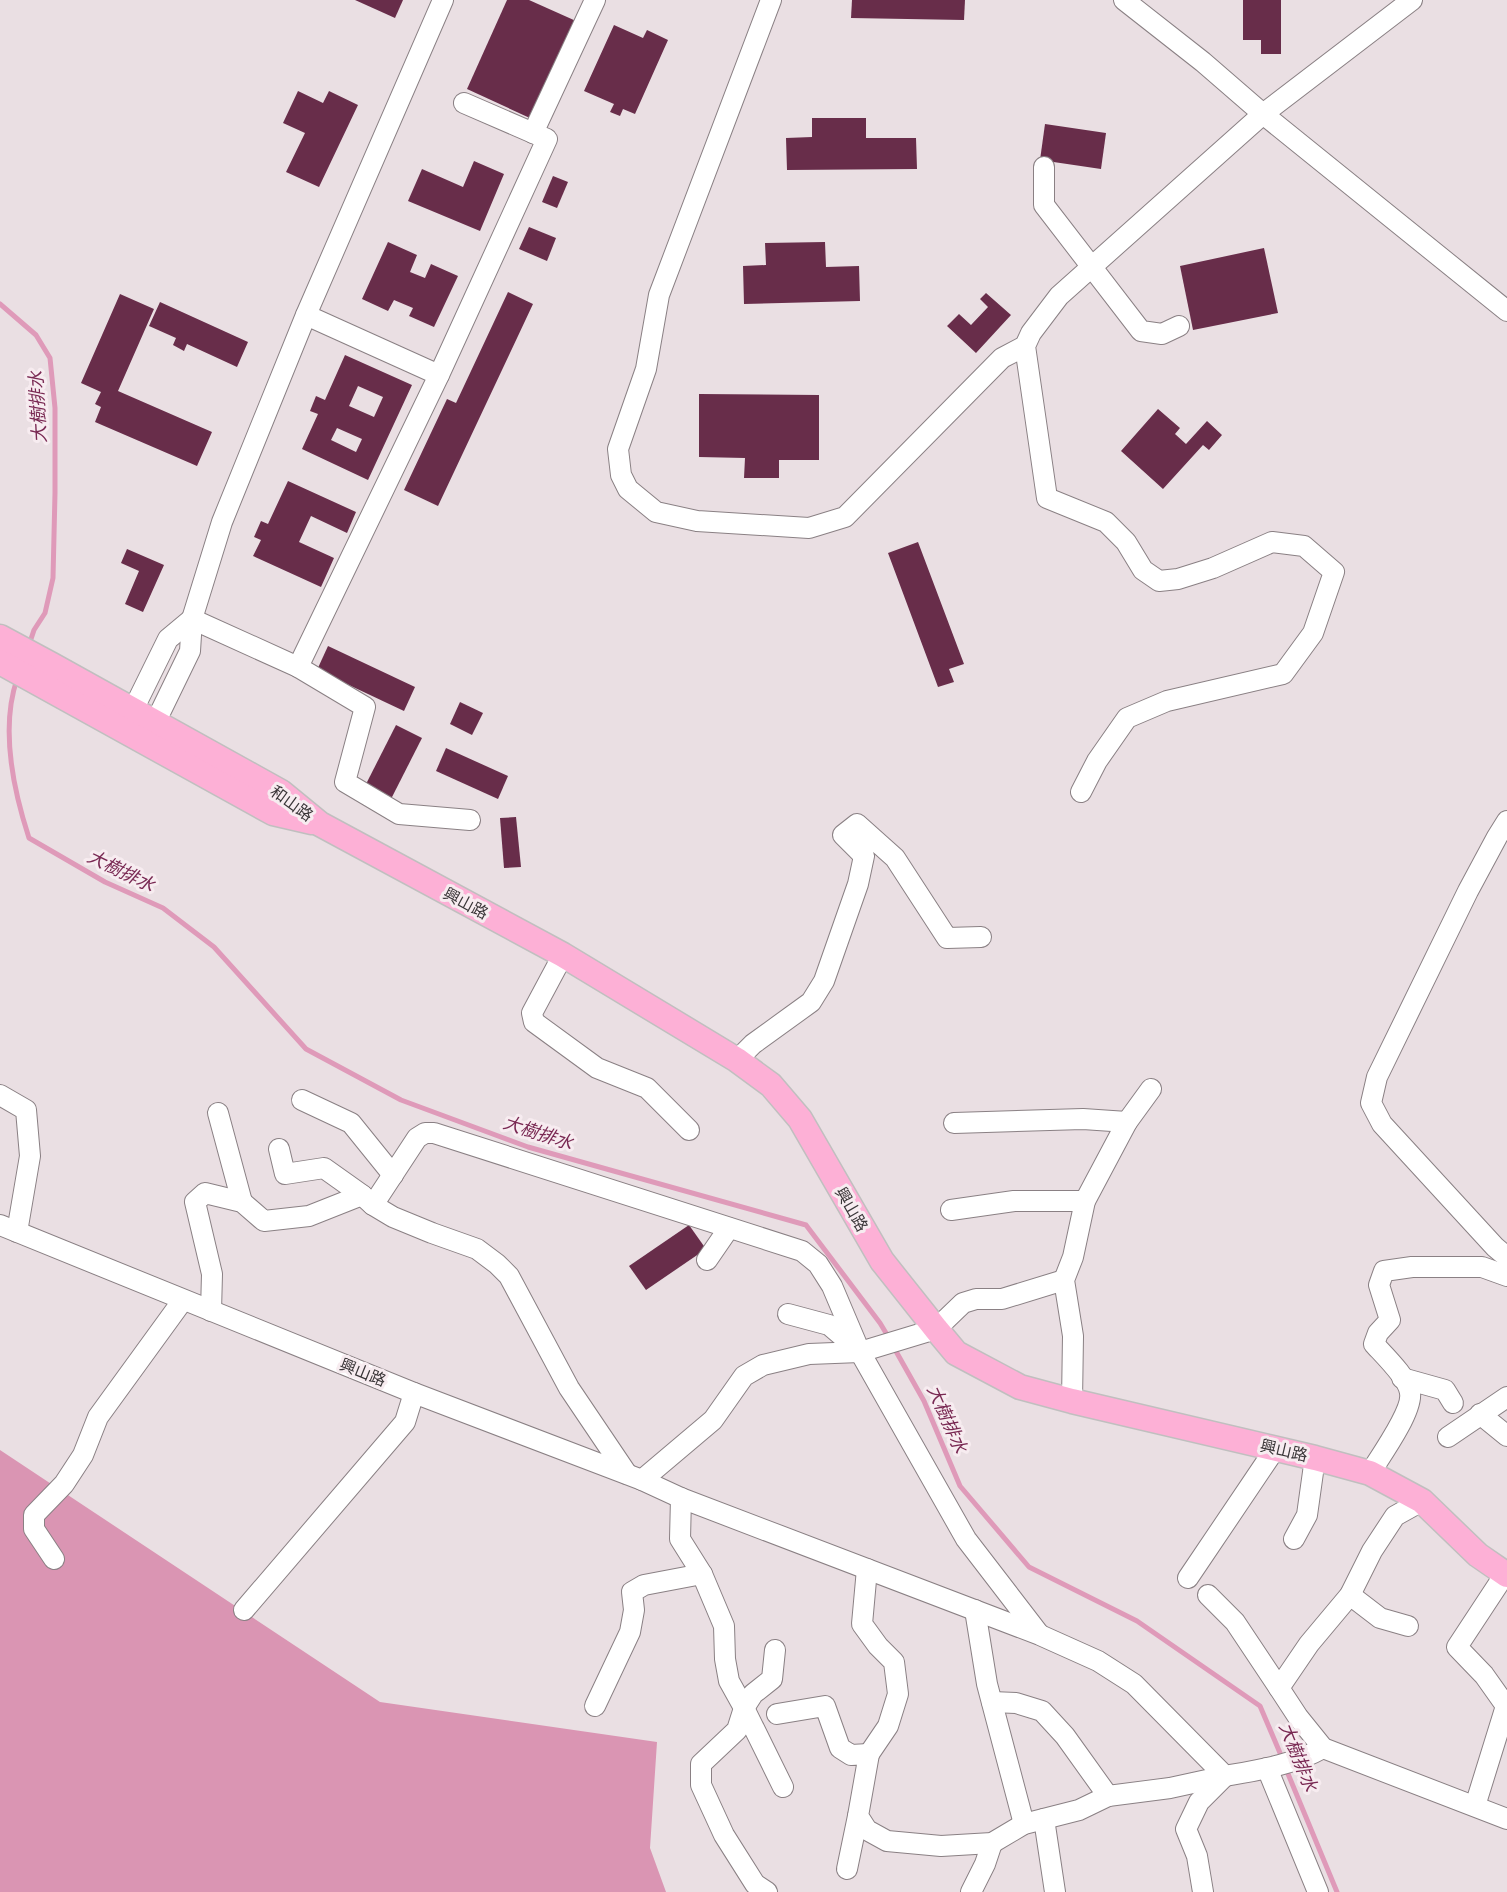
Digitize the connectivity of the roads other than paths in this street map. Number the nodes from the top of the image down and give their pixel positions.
1 (443, 0) edge
2 (595, 0) edge
3 (771, 0) edge
4 (1124, 0) edge
5 (1412, 0) edge
6 (464, 103) dead end
7 (1263, 114) junction
8 (533, 133) junction
9 (1044, 167) dead end
10 (1092, 267) junction
11 (1507, 311) edge
12 (306, 315) junction
13 (1179, 326) dead end
14 (1025, 346) junction
15 (439, 375) junction
16 (192, 620) junction
17 (3, 647) edge
18 (298, 667) junction
19 (46, 674) junction
20 (133, 710) junction
21 (155, 723) junction
22 (134, 737) junction
23 (1081, 792) dead end
24 (470, 820) dead end
25 (1507, 821) edge
26 (320, 824) junction
27 (981, 937) dead end
28 (563, 955) junction
29 (737, 1060) junction
30 (1151, 1089) dead end
31 (0, 1095) edge
32 (302, 1100) dead end
33 (218, 1113) dead end
34 (1127, 1122) junction
35 (954, 1123) dead end
36 (689, 1130) dead end
37 (279, 1149) dead end
38 (393, 1175) junction
39 (367, 1200) junction
40 (1085, 1201) junction
41 (242, 1202) junction
42 (951, 1210) dead end
43 (9, 1228) edge
44 (729, 1228) junction
45 (1507, 1257) edge
46 (707, 1260) dead end
47 (1507, 1276) edge
48 (1064, 1280) junction
49 (183, 1300) junction
50 (211, 1311) junction
51 (788, 1314) dead end
52 (936, 1329) junction
53 (860, 1352) junction
54 (1402, 1378) junction
55 (414, 1392) junction
56 (1507, 1396) edge
57 (1072, 1401) junction
58 (1453, 1403) dead end
59 (1480, 1414) junction
60 (1507, 1436) edge
61 (1448, 1437) dead end
62 (1275, 1449) junction
63 (1315, 1458) junction
64 (1370, 1473) junction
65 (635, 1477) junction
66 (681, 1498) junction
67 (1422, 1501) junction
68 (1294, 1539) dead end
69 (54, 1559) dead end
70 (867, 1569) junction
71 (702, 1574) junction
72 (1506, 1575) edge
73 (1188, 1578) dead end
74 (1208, 1595) dead end
75 (1350, 1595) junction
76 (244, 1610) dead end
77 (975, 1610) junction
78 (1408, 1626) dead end
79 (1040, 1635) junction
80 (775, 1650) dead end
81 (1279, 1688) junction
82 (992, 1702) junction
83 (595, 1706) dead end
84 (744, 1708) junction
85 (777, 1714) dead end
86 (1317, 1751) junction
87 (869, 1754) junction
88 (1271, 1768) junction
89 (1225, 1776) junction
90 (783, 1787) dead end
91 (1108, 1796) junction
92 (1475, 1806) junction
93 (858, 1816) junction
94 (1507, 1819) edge
95 (1044, 1820) junction
96 (1024, 1824) junction
97 (992, 1843) junction
98 (847, 1869) dead end
99 (767, 1892) edge
100 (971, 1892) edge
101 (1055, 1892) edge
102 (1203, 1892) edge
103 (1318, 1892) edge

1 - 12 street
2 - 8 street
3 - 14 street
4 - 7 street
5 - 7 street
6 - 8 street
7 - 10 street
7 - 11 street
8 - 15 street
9 - 10 street
10 - 13 street
10 - 14 street
12 - 15 street
12 - 16 street
14 - 23 street
15 - 18 street
16 - 18 street
16 - 20 street
16 - 21 street
17 - 19 main road
18 - 24 street
19 - 20 main road, 和山路
19 - 22 main road, 和山路
20 - 21 main road, 和山路
20 - 22 street
21 - 22 street
21 - 26 main road, 和山路
22 - 26 main road, 和山路
25 - 45 street
26 - 28 main road, 興山路
27 - 29 street
28 - 29 main road, 興山路
28 - 36 street
29 - 52 main road, 興山路
30 - 34 street
31 - 43 street
32 - 38 street
33 - 41 street
34 - 35 street
34 - 40 street
37 - 39 street
38 - 39 street
38 - 44 street
39 - 41 street
39 - 65 street
40 - 42 street
40 - 48 street
41 - 50 street
43 - 49 street, 興山路
44 - 46 street
44 - 53 street
47 - 54 street
48 - 52 street
48 - 57 street
49 - 50 street, 興山路
49 - 69 street
50 - 55 street, 興山路
51 - 53 street
52 - 53 street
52 - 57 main road, 興山路
53 - 65 street
53 - 79 street
54 - 58 street
54 - 64 street
55 - 65 street, 興山路
55 - 76 street
56 - 59 street
57 - 62 main road, 興山路
59 - 60 street
59 - 61 street
62 - 63 main road, 興山路
62 - 73 street
63 - 64 main road, 興山路
63 - 68 street
64 - 67 main road, 興山路
65 - 66 street, 興山路
66 - 70 street, 興山路
66 - 71 street
67 - 72 main road, 興山路
67 - 75 street
70 - 77 street, 興山路
70 - 87 street
71 - 83 street
71 - 84 street
72 - 92 street
74 - 81 street
75 - 78 street
75 - 81 street
77 - 79 street, 興山路
77 - 82 street
79 - 89 street, 興山路
80 - 84 street
81 - 86 street
82 - 91 street
82 - 96 street
84 - 90 street
84 - 99 street
85 - 87 street
86 - 88 street
86 - 92 street
87 - 93 street
88 - 89 street
88 - 103 street
89 - 91 street
89 - 102 street
91 - 95 street
92 - 94 street
93 - 97 street
93 - 98 street
95 - 96 street
95 - 101 street
96 - 97 street
97 - 100 street

